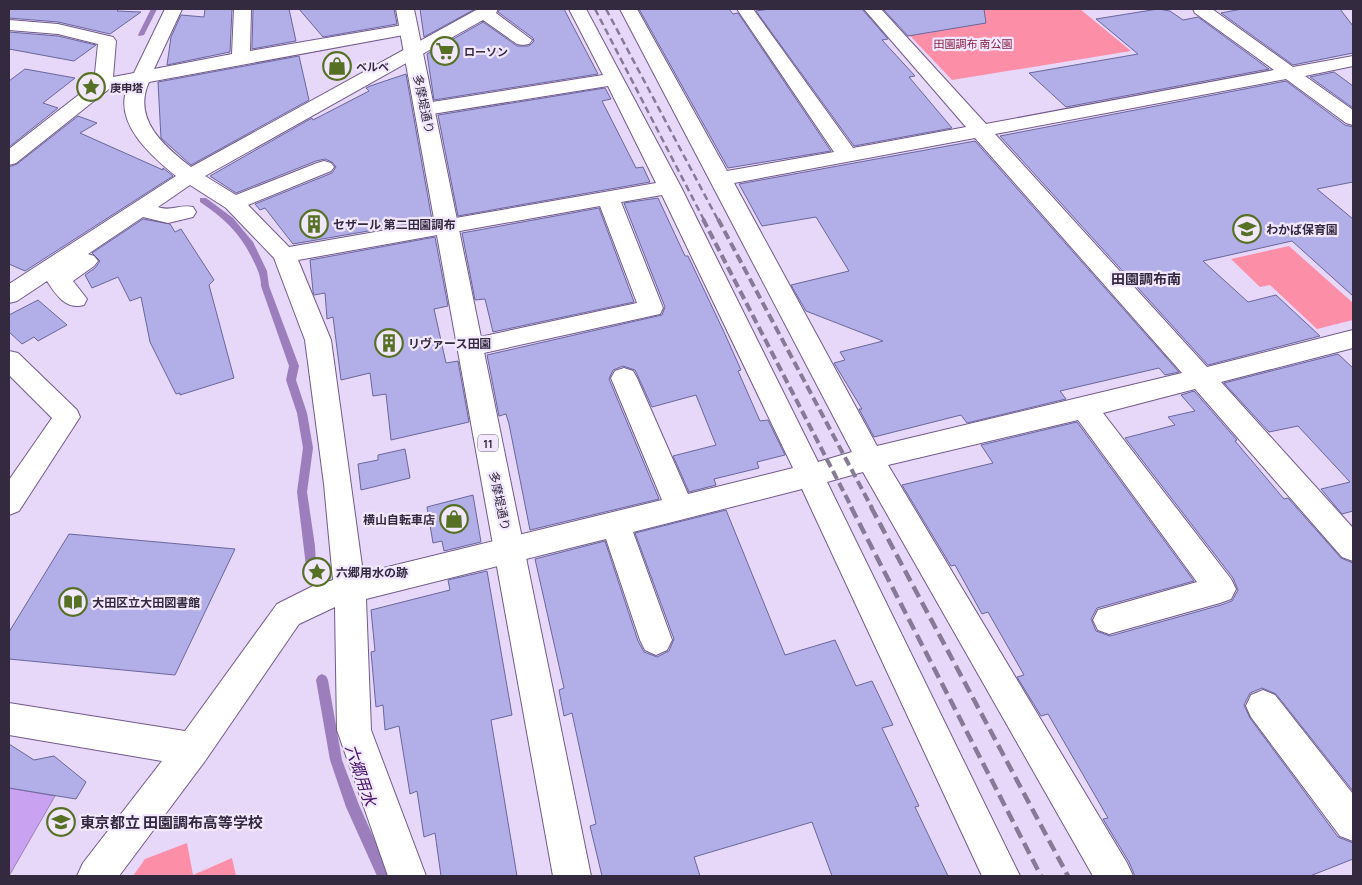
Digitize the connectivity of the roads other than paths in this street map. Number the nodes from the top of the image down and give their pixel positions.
1 (173, 9) edge
2 (242, 9) edge
3 (578, 9) edge
4 (628, 9) edge
5 (745, 9) edge
6 (872, 9) edge
7 (1201, 9) edge
8 (487, 10) edge
9 (9, 25) edge
10 (409, 30) edge
11 (523, 40) dead end
12 (240, 58) junction
13 (1353, 60) edge
14 (1289, 73) junction
15 (140, 78) junction
16 (614, 79) junction
17 (103, 85) junction
18 (426, 109) junction
19 (1353, 120) edge
20 (980, 130) junction
21 (848, 155) junction
22 (9, 159) edge
23 (324, 167) dead end
24 (190, 176) junction
25 (721, 179) junction
26 (670, 188) junction
27 (608, 198) junction
28 (234, 203) junction
29 (147, 211) junction
30 (185, 212) dead end
31 (447, 227) junction
32 (284, 255) junction
33 (9, 295) edge
34 (75, 299) dead end
35 (1353, 339) edge
36 (470, 347) junction
37 (9, 360) edge
38 (624, 378) dead end
39 (1201, 378) junction
40 (1084, 408) junction
41 (870, 459) junction
42 (812, 475) junction
43 (9, 503) edge
44 (680, 508) junction
45 (616, 524) junction
46 (1353, 548) edge
47 (511, 549) junction
48 (350, 590) junction
49 (1108, 620) dead end
50 (656, 640) dead end
51 (1264, 706) dead end
52 (9, 719) edge
53 (193, 750) junction
54 (1353, 823) edge
55 (96, 876) edge
56 (407, 876) edge
57 (572, 876) edge
58 (1000, 876) edge
59 (1114, 876) edge

1 - 15 street
2 - 12 street
3 - 16 street
4 - 25 street
5 - 21 street
6 - 20 street
7 - 14 street
8 - 10 street
8 - 11 street
9 - 17 street
10 - 12 street
10 - 18 street, 多摩堤通り / 11
10 - 24 street
12 - 15 street
13 - 14 street
14 - 19 street
14 - 20 street
15 - 17 street
15 - 24 street
16 - 18 street
16 - 26 street
17 - 22 street
18 - 31 street, 多摩堤通り / 11
20 - 21 street
20 - 39 street
21 - 25 street
23 - 28 street
24 - 28 street
24 - 29 street
25 - 41 street
26 - 27 street
26 - 42 street
27 - 31 street
27 - 36 street
28 - 32 street
29 - 30 street
29 - 33 street
29 - 34 street
31 - 32 street
31 - 36 street, 多摩堤通り / 11
32 - 48 street
35 - 39 street
36 - 47 street, 多摩堤通り / 11
37 - 43 street
38 - 44 street
39 - 40 street
39 - 46 street
40 - 41 street
40 - 49 street
41 - 42 street
41 - 59 street
42 - 44 street
42 - 58 street
44 - 45 street
45 - 47 street
45 - 50 street
47 - 48 street
47 - 57 street, 多摩堤通り / 11
48 - 53 street
48 - 56 street
51 - 54 street
52 - 53 street
53 - 55 street

